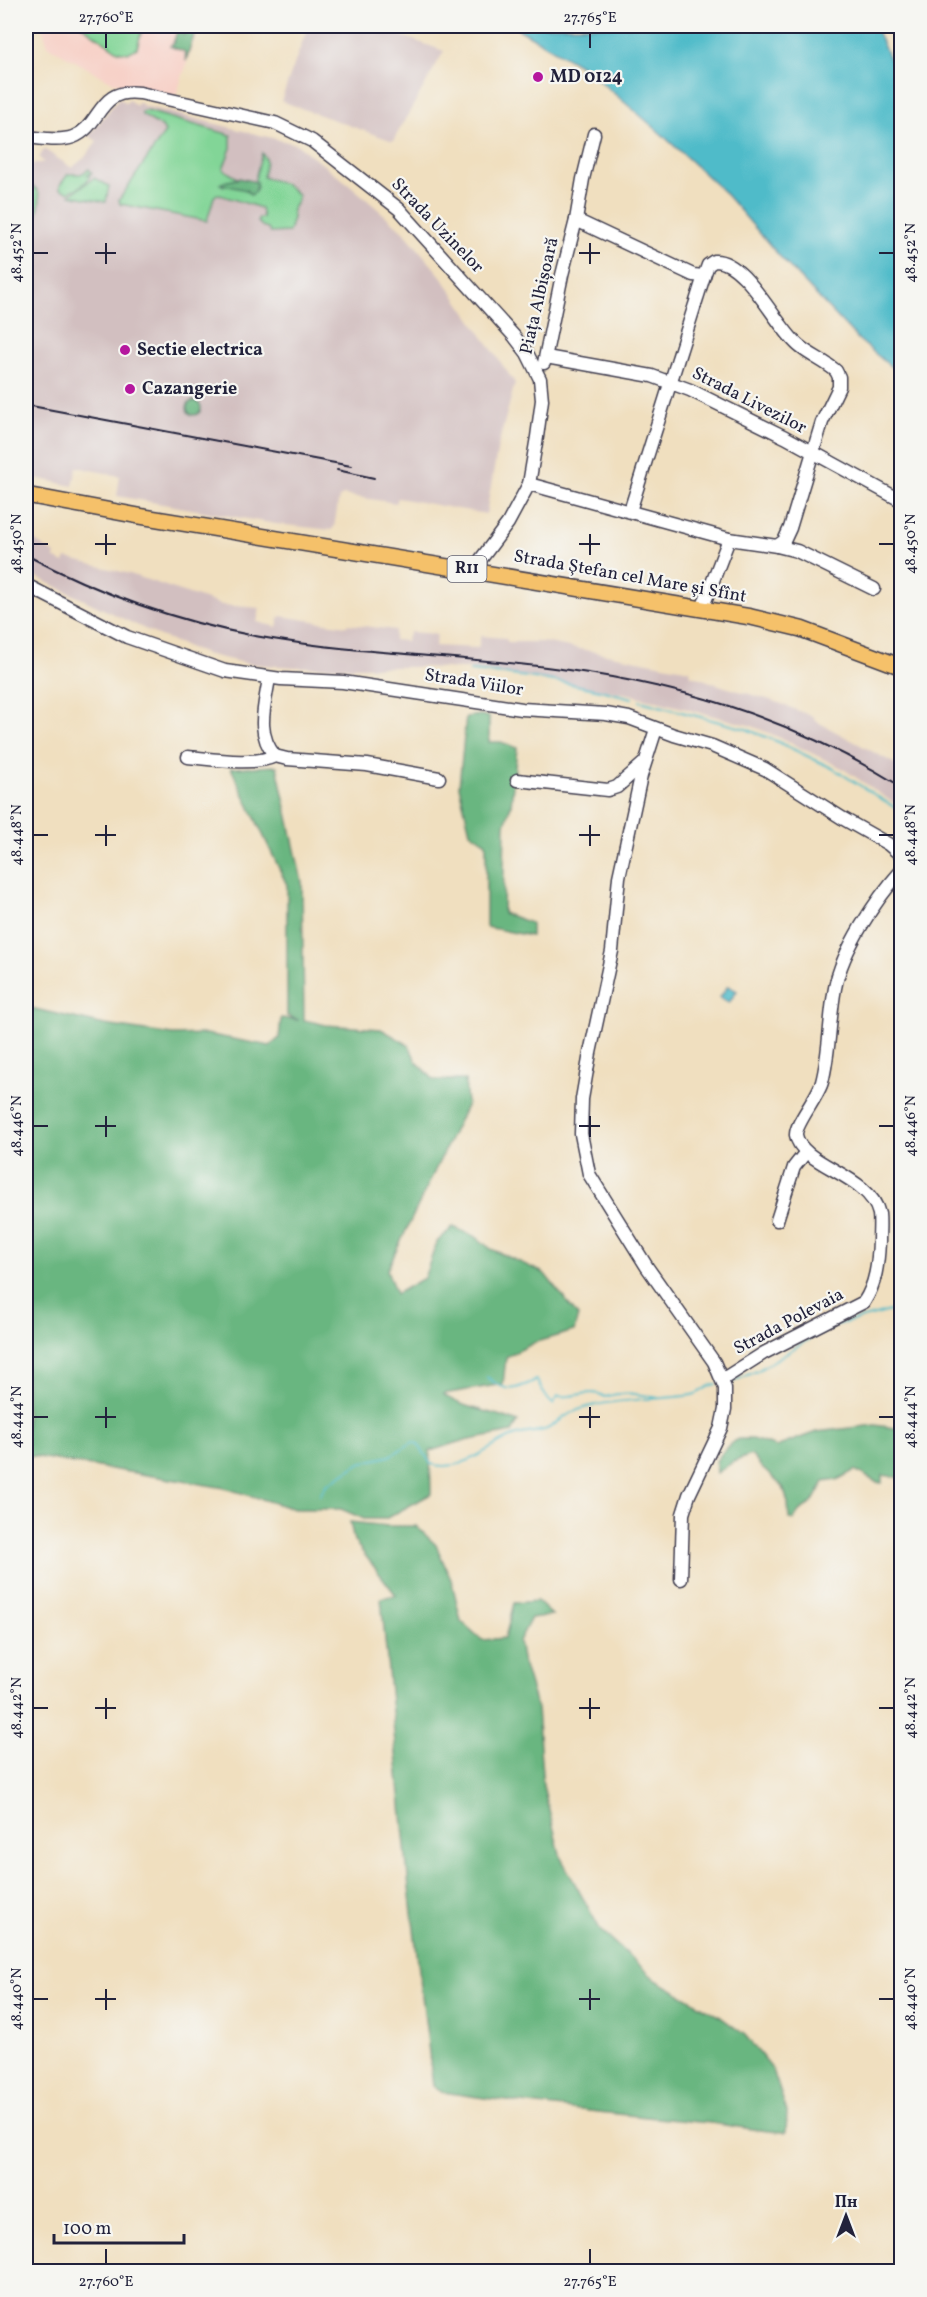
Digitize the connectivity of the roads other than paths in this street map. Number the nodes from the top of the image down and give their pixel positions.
1 (594, 134) dead end
2 (26, 137) edge
3 (576, 220) junction
4 (704, 276) junction
5 (546, 357) junction
6 (540, 379) junction
7 (669, 382) junction
8 (813, 454) junction
9 (529, 484) junction
10 (26, 495) edge
11 (902, 501) edge
12 (630, 511) junction
13 (729, 539) junction
14 (777, 546) junction
15 (478, 571) junction
16 (26, 585) edge
17 (874, 589) dead end
18 (702, 609) junction
19 (902, 667) edge
20 (268, 678) junction
21 (656, 729) junction
22 (275, 756) junction
23 (188, 757) dead end
24 (645, 763) junction
25 (439, 777) dead end
26 (517, 780) dead end
27 (902, 856) edge
28 (902, 870) edge
29 (806, 1152) junction
30 (777, 1220) dead end
31 (723, 1379) junction
32 (681, 1579) dead end

1 - 3 street, Piața Albișoară
2 - 6 street, Strada Uzinelor
3 - 4 street, Piața Albișoară
3 - 5 street, Piața Albișoară
4 - 7 street, Strada Livezilor
4 - 8 street, Strada Livezilor
5 - 6 street, Piața Albișoară
5 - 7 street, Strada Livezilor
6 - 9 street, Strada Uzinelor
7 - 8 street, Strada Livezilor
7 - 12 street
8 - 11 street, Strada Livezilor
8 - 14 street
9 - 12 street
9 - 15 street, Strada Uzinelor
10 - 15 main road, Strada Ştefan cel Mare şi Sfînt / R11
12 - 13 street
13 - 14 street
13 - 18 street
14 - 17 street
15 - 18 main road, Strada Ştefan cel Mare şi Sfînt / R11
16 - 20 street, Strada Viilor
18 - 19 main road, Strada Ştefan cel Mare şi Sfînt / R11
20 - 21 street, Strada Viilor
20 - 22 street
21 - 24 street
21 - 27 street, Strada Viilor
22 - 23 street
22 - 25 street
24 - 26 street
24 - 31 street
28 - 29 street
29 - 30 street
29 - 31 street, Strada Polevaia
31 - 32 street

